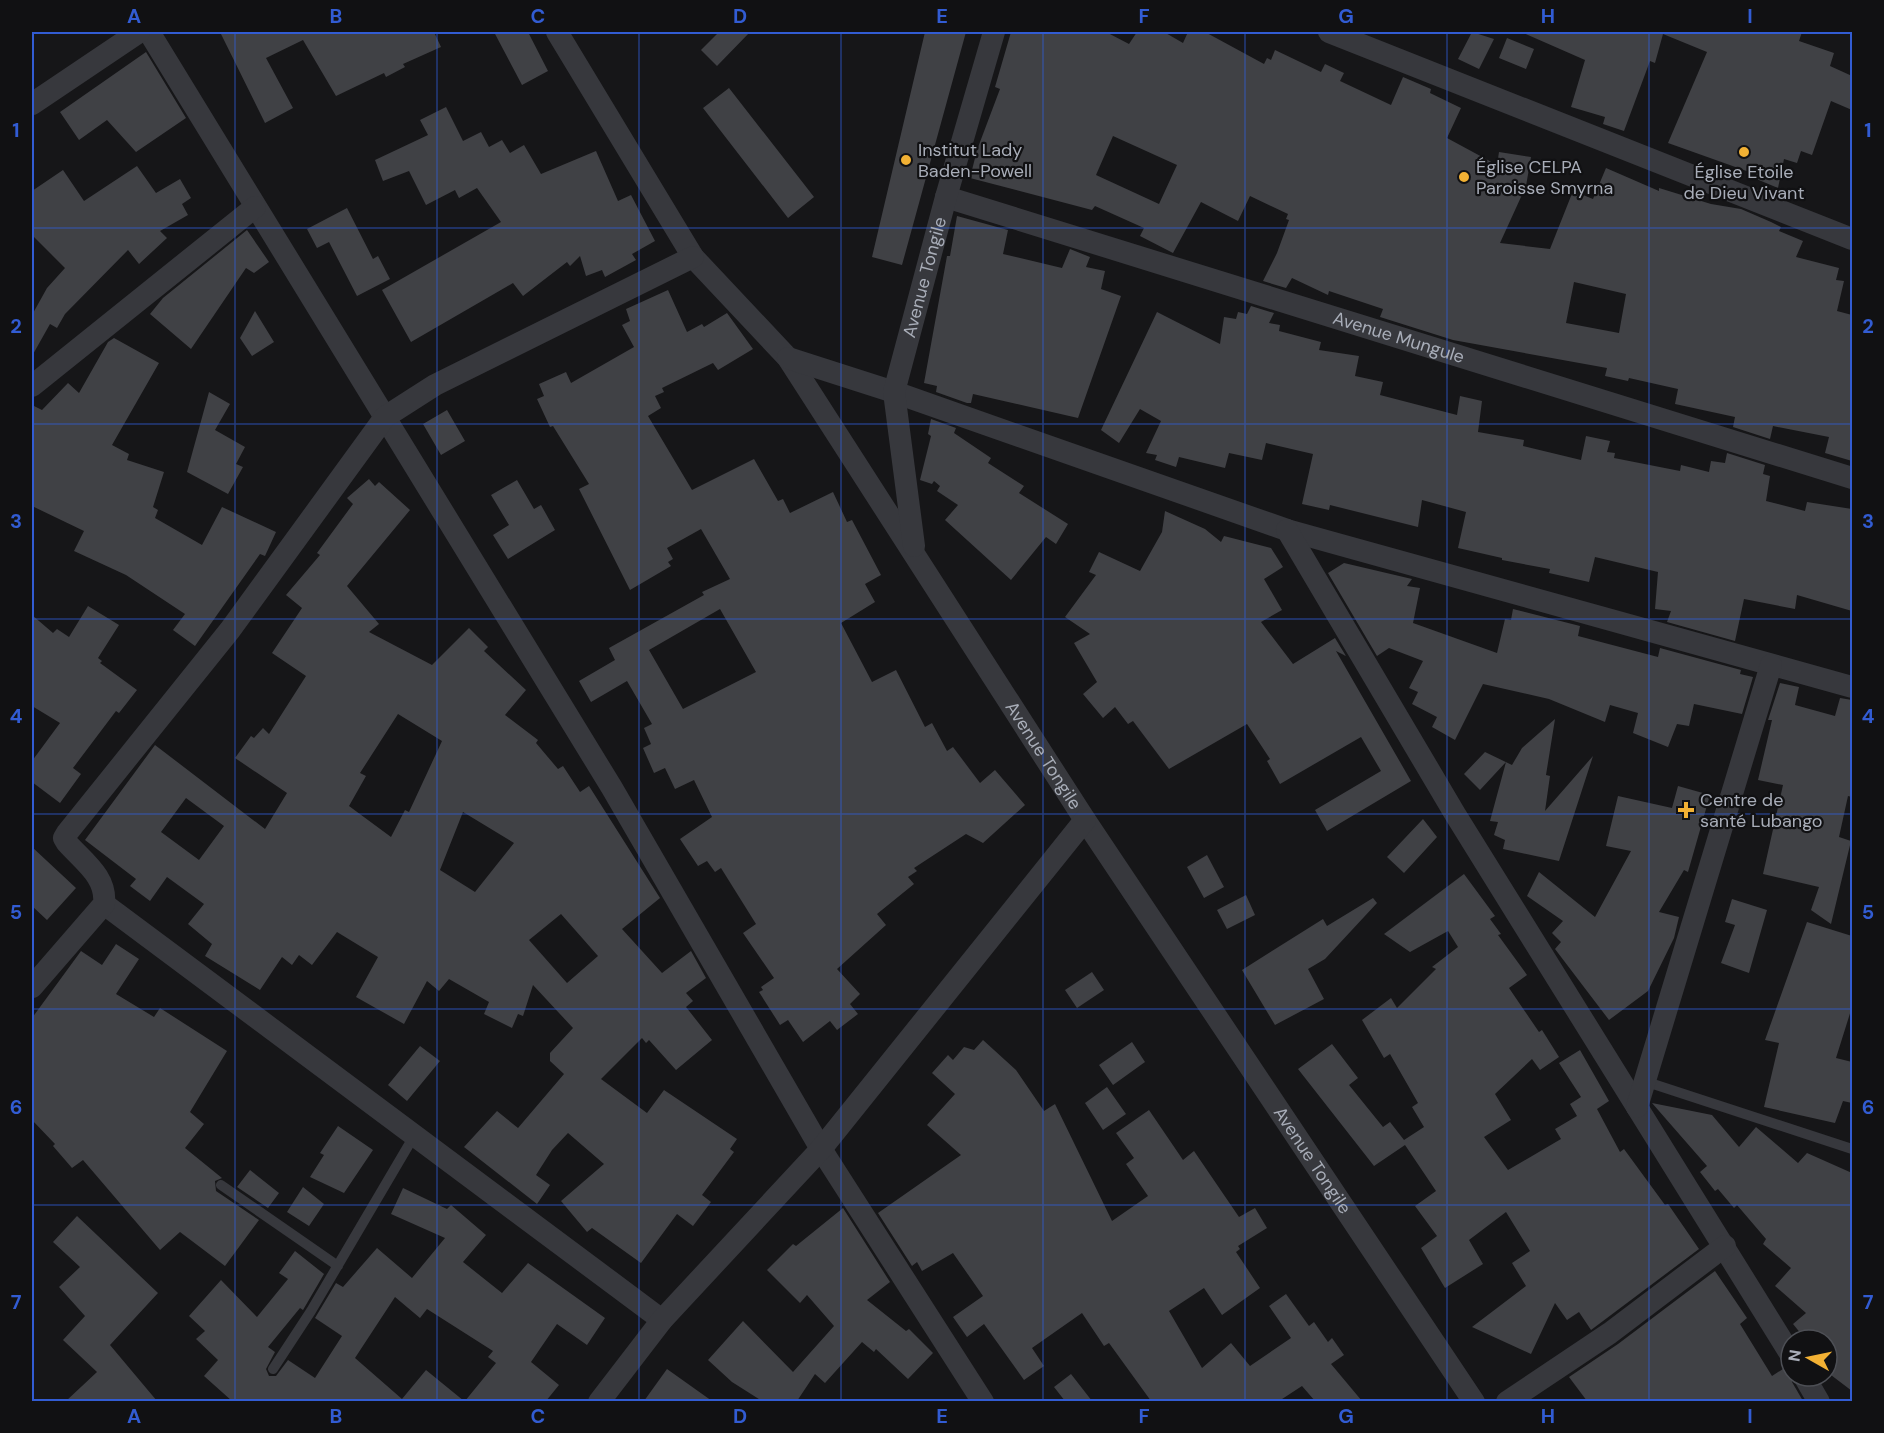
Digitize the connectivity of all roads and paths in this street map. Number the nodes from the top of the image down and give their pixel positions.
1 (139, 32) edge
2 (149, 32) edge
3 (557, 32) edge
4 (994, 32) edge
5 (1329, 32) edge
6 (32, 104) edge
7 (946, 197) junction
8 (255, 207) junction
9 (1852, 239) edge
10 (693, 257) junction
11 (788, 358) junction
12 (32, 386) edge
13 (894, 392) junction
14 (385, 417) junction
15 (1852, 478) edge
16 (1287, 530) junction
17 (915, 554) junction
18 (1771, 665) junction
19 (1852, 687) edge
20 (1085, 820) junction
21 (104, 904) junction
22 (32, 987) edge
23 (1647, 1082) junction
24 (1637, 1107) junction
25 (414, 1136) junction
26 (821, 1149) junction
27 (1852, 1149) edge
28 (221, 1185) dead end
29 (1725, 1246) junction
30 (338, 1266) junction
31 (662, 1320) junction
32 (1779, 1335) edge
33 (273, 1369) dead end
34 (1811, 1388) edge
35 (599, 1401) edge
36 (983, 1401) edge
37 (1474, 1401) edge
38 (1507, 1401) edge
39 (1819, 1401) edge

1 - 6 street
2 - 8 street
3 - 10 street
4 - 7 street, Avenue Tongile
5 - 9 street
7 - 13 street, Avenue Tongile
7 - 15 street, Avenue Mungule
8 - 12 street
8 - 14 street
10 - 11 street
10 - 14 street
11 - 13 street
11 - 17 street
13 - 16 street
13 - 17 street, Avenue Tongile
14 - 21 street
14 - 26 street
16 - 18 street
16 - 24 street
17 - 20 street, Avenue Tongile
18 - 19 street
18 - 23 street
20 - 26 street
20 - 37 street, Avenue Tongile
21 - 22 street
21 - 25 street
23 - 24 street
23 - 27 lane
24 - 29 street
25 - 30 lane
25 - 31 street
26 - 31 street
26 - 36 street
28 - 30 lane
29 - 32 street
29 - 38 street
30 - 33 lane
31 - 35 street
34 - 39 street

